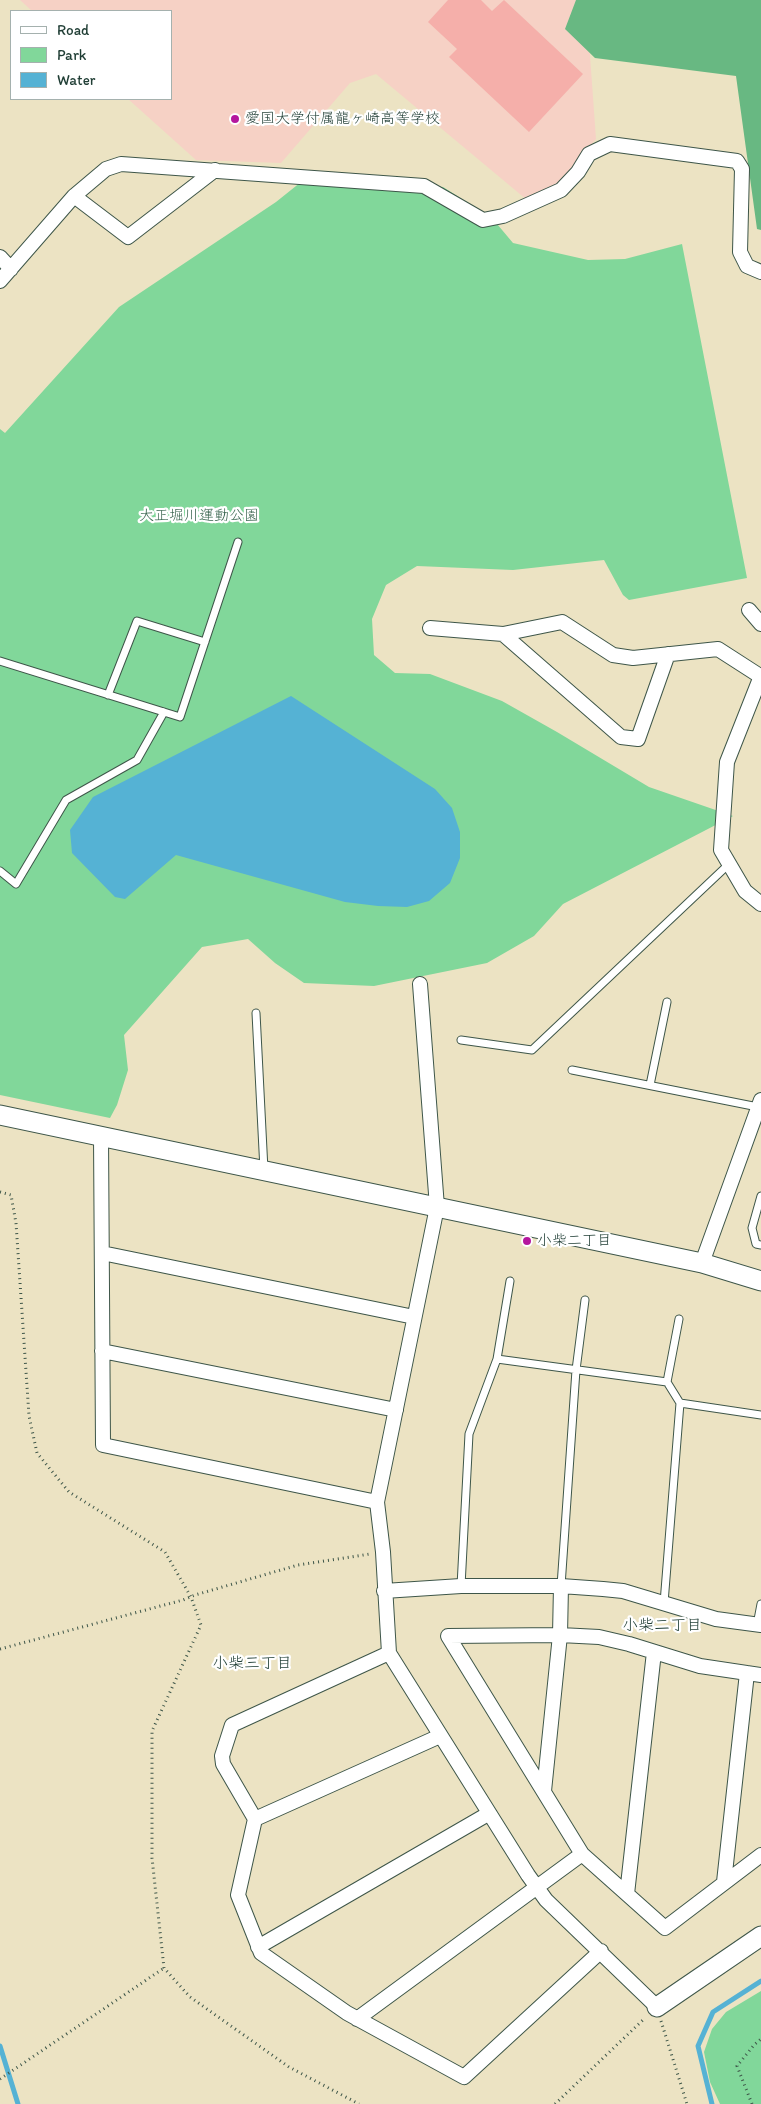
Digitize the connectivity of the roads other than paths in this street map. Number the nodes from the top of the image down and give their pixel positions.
1 (215, 170) junction
2 (74, 196) junction
3 (0, 257) edge
4 (11, 269) junction
5 (761, 272) edge
6 (0, 281) edge
7 (238, 542) dead end
8 (749, 610) dead end
9 (761, 624) edge
10 (430, 628) dead end
11 (503, 634) junction
12 (205, 642) junction
13 (668, 654) junction
14 (0, 661) edge
15 (761, 676) edge
16 (108, 695) junction
17 (164, 712) junction
18 (729, 864) junction
19 (0, 871) edge
20 (761, 904) edge
21 (420, 984) dead end
22 (667, 1002) dead end
23 (256, 1013) dead end
24 (461, 1040) dead end
25 (572, 1070) dead end
26 (650, 1085) junction
27 (760, 1104) edge
28 (0, 1115) edge
29 (101, 1136) junction
30 (264, 1170) junction
31 (761, 1196) edge
32 (436, 1207) junction
33 (761, 1245) edge
34 (102, 1253) junction
35 (702, 1263) junction
36 (510, 1281) dead end
37 (761, 1281) edge
38 (585, 1300) dead end
39 (414, 1318) junction
40 (679, 1319) dead end
41 (102, 1351) junction
42 (497, 1359) junction
43 (576, 1370) junction
44 (667, 1382) junction
45 (680, 1403) junction
46 (396, 1410) junction
47 (761, 1415) edge
48 (377, 1502) junction
49 (462, 1586) junction
50 (562, 1586) junction
51 (384, 1591) junction
52 (664, 1603) junction
53 (761, 1604) edge
54 (759, 1625) edge
55 (560, 1635) junction
56 (654, 1652) junction
57 (389, 1654) junction
58 (754, 1674) edge
59 (440, 1736) junction
60 (544, 1791) junction
61 (488, 1814) junction
62 (255, 1819) junction
63 (582, 1854) junction
64 (761, 1855) edge
65 (724, 1882) junction
66 (537, 1887) junction
67 (627, 1894) junction
68 (761, 1936) edge
69 (258, 1947) junction
70 (601, 1951) junction
71 (657, 2007) joint
72 (357, 2019) junction

1 - 2 street
1 - 2 street
1 - 5 street
2 - 4 street
3 - 4 street
4 - 6 street
7 - 12 lane
8 - 9 street
10 - 11 street
11 - 13 street
11 - 13 street
12 - 16 lane
12 - 17 lane
13 - 15 street
14 - 16 lane
15 - 18 street
16 - 17 lane
17 - 19 lane
18 - 20 street
18 - 24 lane
21 - 32 street
22 - 26 lane
23 - 30 lane
25 - 26 lane
26 - 27 lane
27 - 35 street
28 - 29 street
29 - 30 street
29 - 34 street
30 - 32 street
31 - 33 lane
32 - 35 street
32 - 39 street
34 - 39 street
34 - 41 street
35 - 37 street
36 - 42 lane
38 - 43 lane
39 - 46 street
40 - 44 lane
41 - 46 street
41 - 48 street
42 - 43 lane
42 - 49 lane
43 - 44 lane
43 - 50 lane
44 - 45 lane
45 - 47 lane
45 - 52 lane
46 - 48 street
48 - 51 street
49 - 50 street
49 - 51 street
50 - 52 street
50 - 55 street
51 - 57 street
52 - 54 street
53 - 54 lane
55 - 56 street
55 - 60 street
55 - 60 street
56 - 58 street
56 - 67 street
57 - 59 street
57 - 62 street
58 - 65 street
59 - 61 street
59 - 62 street
60 - 63 street
61 - 66 street
61 - 69 street
62 - 69 street
63 - 66 street
63 - 67 street
64 - 65 street
65 - 67 street
66 - 70 street
66 - 72 street
68 - 71 street
69 - 72 street
70 - 71 street
70 - 72 street

